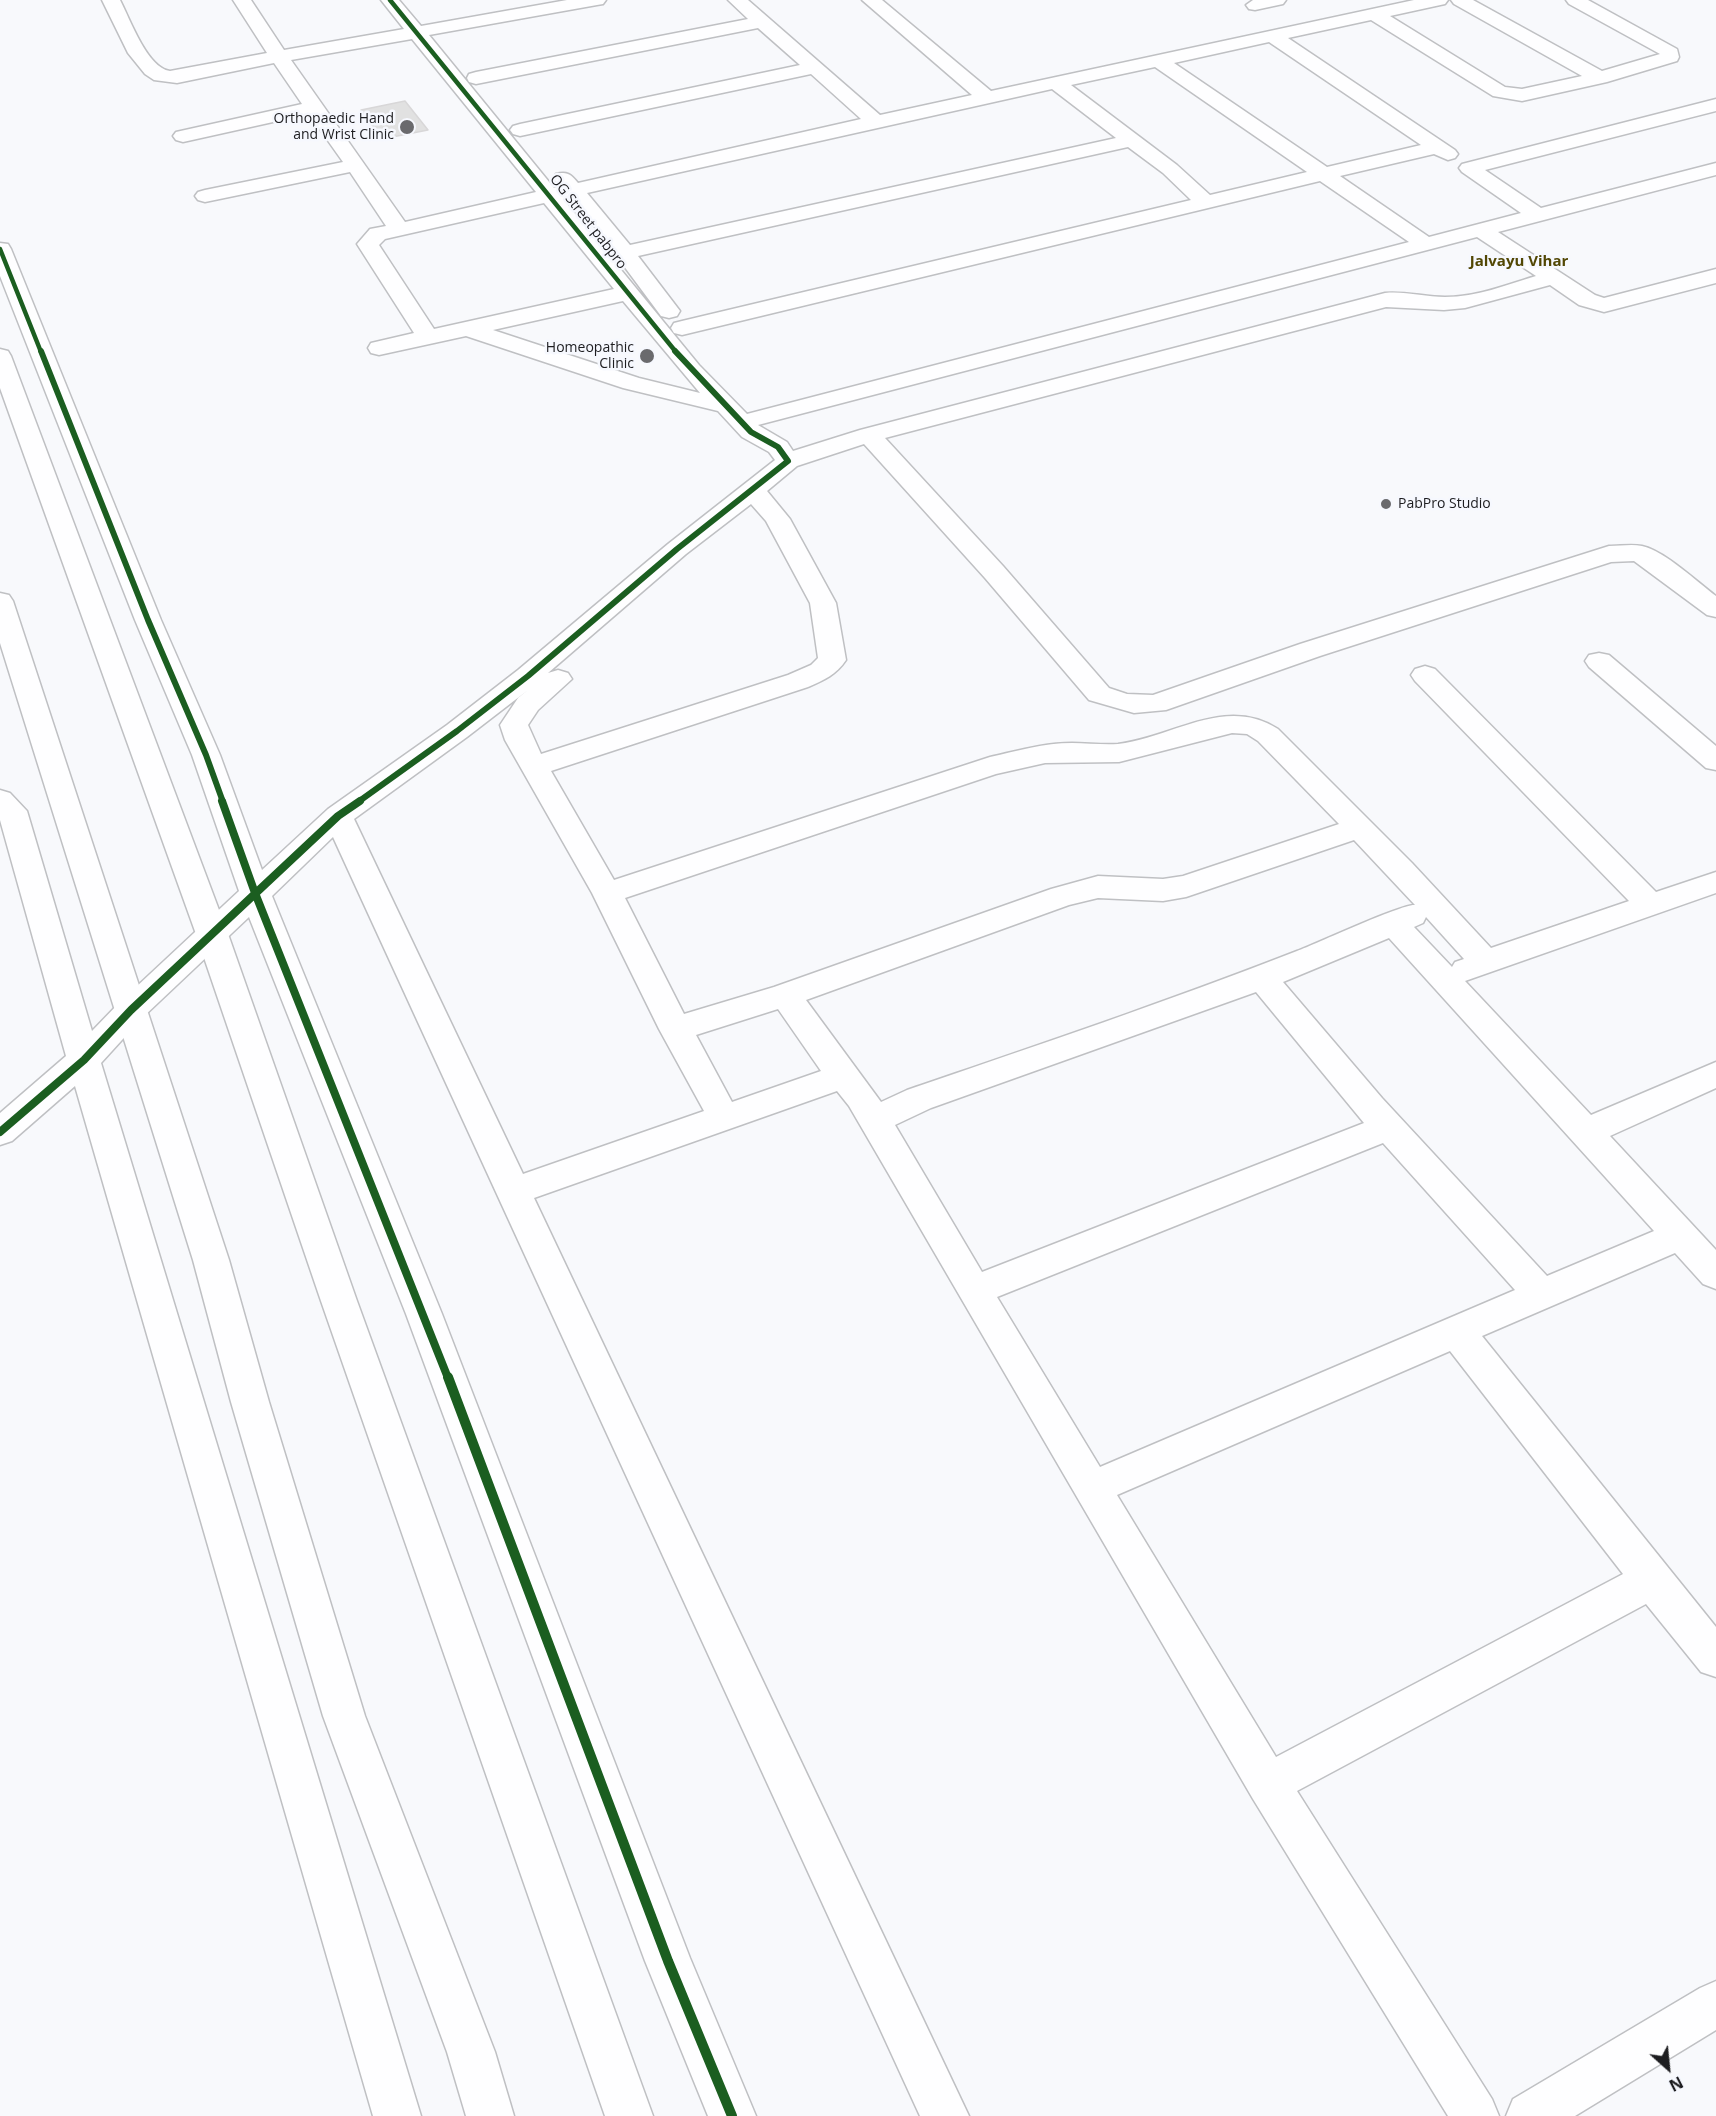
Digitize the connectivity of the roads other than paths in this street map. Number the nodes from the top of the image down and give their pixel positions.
1 (111, 0) edge
2 (242, 0) edge
3 (390, 0) edge
4 (413, 0) edge
5 (597, 0) edge
6 (736, 0) edge
7 (871, 0) edge
8 (1277, 0) edge
9 (1439, 0) edge
10 (1460, 0) edge
11 (1575, 0) edge
12 (1254, 5) dead end
13 (1374, 14) junction
14 (762, 22) junction
15 (438, 29) junction
16 (415, 33) junction
17 (1272, 36) junction
18 (278, 57) junction
19 (1159, 61) junction
20 (814, 68) junction
21 (476, 78) junction
22 (1600, 78) junction
23 (1056, 83) junction
24 (987, 98) junction
25 (1716, 105) edge
26 (314, 107) junction
27 (876, 122) junction
28 (520, 130) junction
29 (183, 136) dead end
30 (1132, 140) junction
31 (1437, 147) junction
32 (356, 165) junction
33 (1469, 168) junction
34 (1324, 174) junction
35 (1709, 181) edge
36 (574, 191) junction
37 (205, 196) dead end
38 (550, 196) junction
39 (1206, 202) junction
40 (1537, 215) junction
41 (399, 229) junction
42 (1475, 238) junction
43 (1427, 245) junction
44 (0, 249) edge
45 (626, 252) junction
46 (1716, 276) edge
47 (1552, 278) junction
48 (1526, 285) junction
49 (628, 293) junction
50 (466, 328) junction
51 (682, 328) junction
52 (428, 337) junction
53 (697, 345) dead end
54 (379, 348) dead end
55 (0, 356) edge
56 (749, 398) dead end
57 (761, 430) junction
58 (869, 435) junction
59 (753, 490) junction
60 (623, 597) junction
61 (0, 601) edge
62 (1716, 609) edge
63 (1599, 661) dead end
64 (1425, 675) dead end
65 (1716, 761) edge
66 (535, 766) junction
67 (0, 800) edge
68 (338, 816) junction
69 (1360, 828) junction
70 (1716, 882) edge
71 (255, 893) junction
72 (607, 893) junction
73 (1433, 905) junction
74 (1652, 906) junction
75 (1394, 924) junction
76 (212, 934) junction
77 (1485, 962) junction
78 (1261, 977) junction
79 (1445, 979) junction
80 (785, 995) junction
81 (131, 1010) junction
82 (675, 1029) junction
83 (84, 1060) junction
84 (1716, 1074) edge
85 (843, 1076) junction
86 (723, 1116) junction
87 (874, 1120) junction
88 (1388, 1127) junction
89 (0, 1132) edge
90 (1586, 1132) junction
91 (514, 1191) junction
92 (1680, 1235) junction
93 (1716, 1274) edge
94 (974, 1291) junction
95 (1542, 1295) junction
96 (1457, 1332) junction
97 (1092, 1488) junction
98 (1652, 1581) junction
99 (1716, 1658) edge
100 (1268, 1784) junction
101 (1716, 2004) edge
102 (398, 2116) edge
103 (490, 2116) edge
104 (629, 2116) edge
105 (732, 2116) edge
106 (945, 2116) edge
107 (1475, 2116) edge
108 (1530, 2116) edge

1 - 18 street
2 - 18 street
3 - 16 street, OG Street pabpro
4 - 15 street, OG Street pabpro
5 - 15 street
6 - 14 street
7 - 24 street
8 - 12 street
9 - 13 street
10 - 22 street
11 - 22 street
13 - 17 street
13 - 22 street
14 - 20 street
14 - 21 street
15 - 16 street
15 - 21 street, OG Street pabpro
16 - 18 street
16 - 38 street, OG Street pabpro
17 - 19 street
17 - 31 street
18 - 26 street
19 - 23 street
19 - 34 street
20 - 27 street
20 - 28 street
21 - 28 street, OG Street pabpro
23 - 24 street
23 - 30 street
24 - 27 street
25 - 33 street
26 - 29 street
26 - 32 street
27 - 36 street
28 - 36 street, OG Street pabpro
30 - 39 street
30 - 45 street
31 - 33 street
31 - 34 street
32 - 37 street
32 - 41 street
33 - 40 street
34 - 39 street
34 - 43 street
35 - 40 street
35 - 42 street
36 - 38 street
36 - 45 street, OG Street pabpro
38 - 41 street
38 - 49 street, OG Street pabpro
39 - 51 street
40 - 42 street
41 - 52 street
42 - 43 street
42 - 47 street
42 - 48 street
42 - 57 street
43 - 57 street
44 - 71 street
45 - 51 street, OG Street pabpro
46 - 47 street
47 - 48 street
48 - 58 street
49 - 50 street
49 - 57 street, OG Street pabpro
50 - 52 street
50 - 57 street
51 - 53 street, OG Street pabpro
52 - 54 street
55 - 76 street
56 - 57 street
57 - 58 street
57 - 59 street
58 - 62 street
59 - 60 street
59 - 66 street
60 - 66 street
60 - 68 street
61 - 81 street
63 - 65 street
64 - 74 street
66 - 72 street
67 - 83 street
68 - 71 street
68 - 91 street
69 - 72 street
69 - 73 street
69 - 80 street
70 - 74 street
71 - 76 street
71 - 105 street
72 - 82 street
73 - 75 street
73 - 77 street
74 - 77 street
75 - 78 street
75 - 79 street
76 - 81 street
76 - 104 street
77 - 79 street
78 - 87 street
78 - 88 street
79 - 90 street
80 - 82 street
80 - 85 street
81 - 83 street
81 - 103 street
82 - 86 street
83 - 89 street
83 - 102 street
84 - 90 street
85 - 86 street
85 - 87 street
86 - 91 street
87 - 94 street
88 - 94 street
88 - 95 street
90 - 92 street
91 - 106 street
92 - 93 street
92 - 95 street
94 - 97 street
95 - 96 street
96 - 97 street
96 - 98 street
97 - 100 street
98 - 99 street
98 - 100 street
100 - 107 street
101 - 108 street

